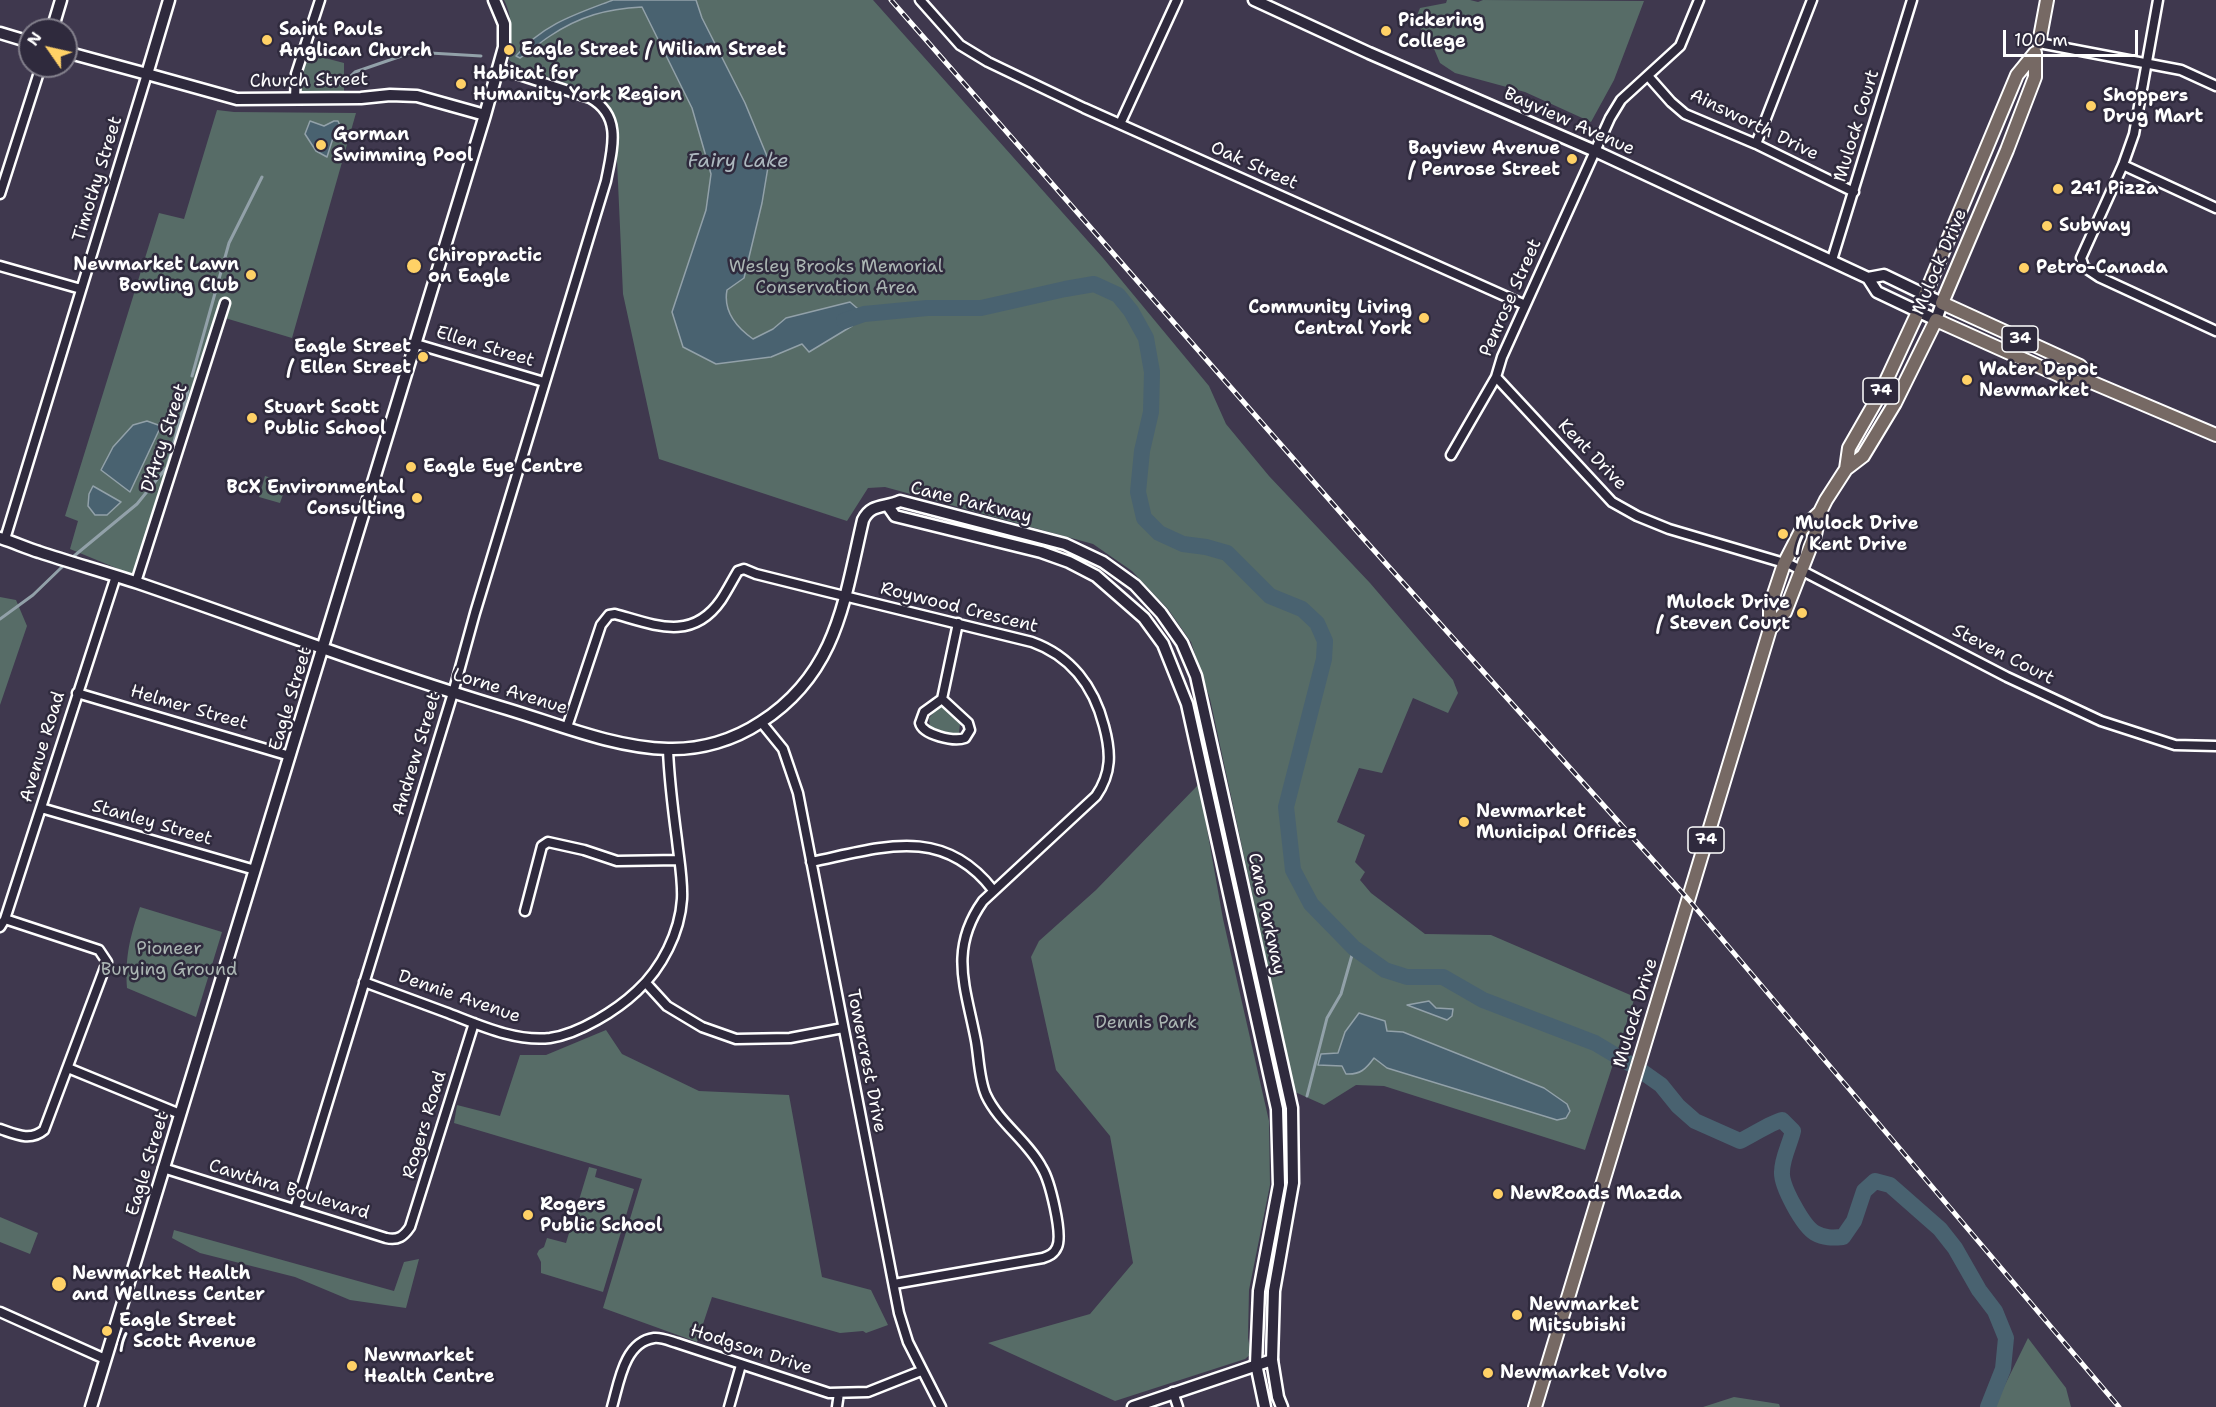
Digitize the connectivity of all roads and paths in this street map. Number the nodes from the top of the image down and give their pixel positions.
1 (61, 0) edge
2 (169, 0) edge
3 (320, 0) edge
4 (494, 0) edge
5 (920, 0) edge
6 (1177, 0) edge
7 (1254, 0) edge
8 (1699, 0) edge
9 (1812, 0) edge
10 (1912, 0) edge
11 (2047, 0) edge
12 (2158, 0) edge
13 (56, 18) edge
14 (0, 33) edge
15 (18, 38) edge
16 (2037, 48) junction
17 (78, 55) edge
18 (2147, 62) junction
19 (498, 68) junction
20 (147, 74) junction
21 (1648, 76) junction
22 (36, 78) edge
23 (2216, 86) edge
24 (295, 98) junction
25 (485, 115) junction
26 (1120, 124) junction
27 (1756, 144) junction
28 (1595, 151) junction
29 (4, 162) edge
30 (2123, 165) junction
31 (1854, 192) junction
32 (0, 194) edge
33 (2216, 208) edge
34 (1832, 260) junction
35 (0, 266) edge
36 (1868, 278) junction
37 (81, 289) junction
38 (1925, 294) junction
39 (225, 303) dead end
40 (1942, 303) junction
41 (1525, 305) junction
42 (1918, 312) junction
43 (1936, 320) junction
44 (2216, 331) edge
45 (416, 344) junction
46 (1496, 377) junction
47 (544, 382) junction
48 (2091, 382) junction
49 (2216, 435) edge
50 (1451, 455) dead end
51 (1846, 470) junction
52 (888, 506) junction
53 (1820, 512) junction
54 (2, 538) edge
55 (1784, 564) junction
56 (1800, 570) junction
57 (116, 576) junction
58 (136, 582) junction
59 (845, 597) junction
60 (958, 623) junction
61 (1770, 629) junction
62 (324, 649) junction
63 (77, 693) junction
64 (453, 693) junction
65 (942, 699) junction
66 (761, 722) junction
67 (567, 727) junction
68 (2216, 746) edge
69 (668, 749) junction
70 (290, 756) junction
71 (41, 808) junction
72 (679, 860) junction
73 (811, 862) junction
74 (255, 870) junction
75 (993, 890) junction
76 (525, 911) dead end
77 (5, 919) junction
78 (0, 927) edge
79 (364, 982) junction
80 (646, 983) junction
81 (474, 1023) junction
82 (843, 1028) junction
83 (68, 1068) junction
84 (180, 1114) junction
85 (0, 1129) edge
86 (164, 1168) junction
87 (295, 1209) junction
88 (404, 1236) joint
89 (894, 1284) junction
90 (0, 1312) edge
91 (105, 1359) junction
92 (1272, 1360) junction
93 (1256, 1364) junction
94 (741, 1365) junction
95 (921, 1371) junction
96 (1173, 1392) junction
97 (839, 1393) junction
98 (91, 1407) edge
99 (612, 1407) edge
100 (729, 1407) edge
101 (837, 1407) edge
102 (941, 1407) edge
103 (1133, 1407) edge
104 (1178, 1407) edge
105 (1265, 1407) edge
106 (1282, 1407) edge
107 (1535, 1407) edge

1 - 13 main road
2 - 20 main road, Timothy Street
3 - 24 street
4 - 19 main road, Eagle Street
5 - 26 street, Oak Street
6 - 26 street
7 - 28 main road, Bayview Avenue / 34
8 - 21 street, Penrose Street
9 - 27 street
10 - 31 street, Mulock Court
11 - 16 main road, Mulock Drive / 74
12 - 18 street
14 - 15 main road
16 - 18 street
16 - 38 main road, Mulock Drive / 74
16 - 40 main road, Mulock Drive / 74
17 - 20 main road, Church Street
18 - 23 street
18 - 30 street
19 - 25 main road, Eagle Street
19 - 47 street, Andrew Street
20 - 24 main road, Church Street
20 - 37 street, Timothy Street
21 - 27 street, Ainsworth Drive
21 - 28 street, Penrose Street
22 - 29 street
24 - 25 main road, Church Street
25 - 45 main road, Eagle Street
26 - 41 street, Oak Street
27 - 31 street, Ainsworth Drive
28 - 34 main road, Bayview Avenue / 34
28 - 41 street, Penrose Street
29 - 32 street
30 - 33 street
30 - 44 street
31 - 34 street, Mulock Court
34 - 36 main road, Bayview Avenue / 34
35 - 37 street
36 - 38 main road, Bayview Avenue / 34
36 - 42 main road, Bayview Avenue / 34
37 - 54 street, Timothy Street
38 - 40 main road, Bayview Avenue / 34
38 - 42 main road, Mulock Drive / 74
39 - 58 street, D'Arcy Street
40 - 43 main road, Mulock Drive / 74
40 - 48 main road, 34
41 - 46 street, Penrose Street
42 - 43 main road, Bayview Avenue / 34
42 - 51 main road, Mulock Drive / 74
43 - 48 main road, 34
43 - 51 main road, Mulock Drive / 74
45 - 47 street, Ellen Street
45 - 62 main road, Eagle Street
46 - 50 street, Penrose Street
46 - 55 street, Kent Drive
47 - 64 street, Andrew Street
48 - 49 main road, 34
51 - 53 main road, Mulock Drive / 74
52 - 59 main road, Lorne Avenue
52 - 92 main road, Cane Parkway
52 - 93 main road, Cane Parkway
53 - 55 main road, Mulock Drive / 74
53 - 56 main road, Mulock Drive / 74
54 - 57 main road, Lorne Avenue
55 - 56 street, Steven Court
55 - 61 main road, Mulock Drive / 74
56 - 61 main road, Mulock Drive / 74
56 - 68 street, Steven Court
57 - 58 main road, Lorne Avenue
57 - 63 street, Avenue Road
58 - 62 main road, Lorne Avenue
59 - 60 street, Roywood Crescent
59 - 66 main road, Lorne Avenue
59 - 67 street, Roywood Crescent
60 - 65 street
60 - 75 street, Roywood Crescent
61 - 107 main road, Mulock Drive / 74
62 - 64 main road, Lorne Avenue
62 - 70 main road, Eagle Street
63 - 70 street, Helmer Street
63 - 71 street, Avenue Road
64 - 67 main road, Lorne Avenue
64 - 79 street, Andrew Street
65 - 65 street
66 - 69 main road, Lorne Avenue
66 - 73 street, Towercrest Drive
67 - 69 main road, Lorne Avenue
69 - 72 street, Dennie Avenue
70 - 74 main road, Eagle Street
71 - 74 street, Stanley Street
71 - 77 street, Avenue Road
72 - 76 street
72 - 80 street, Dennie Avenue
73 - 75 street
73 - 82 street, Towercrest Drive
74 - 84 main road, Eagle Street
75 - 89 street, Roywood Crescent
77 - 78 street, Avenue Road
77 - 83 street
79 - 81 street, Dennie Avenue
79 - 87 street, Andrew Street
80 - 81 street, Dennie Avenue
80 - 82 street
81 - 88 street, Rogers Road
82 - 89 street, Towercrest Drive
83 - 84 street
83 - 85 street
84 - 86 main road, Eagle Street
86 - 87 street, Cawthra Boulevard
86 - 91 main road, Eagle Street
87 - 88 street, Cawthra Boulevard
89 - 95 street, Towercrest Drive
90 - 91 street
91 - 98 main road, Eagle Street
92 - 93 main road
92 - 106 main road, Cane Parkway
93 - 96 main road
93 - 105 main road, Cane Parkway
94 - 97 street, Hodgson Drive
94 - 99 street, Hodgson Drive
94 - 100 street
95 - 97 street, Hodgson Drive
95 - 102 street, Towercrest Drive
96 - 103 main road
96 - 104 street
97 - 101 street

